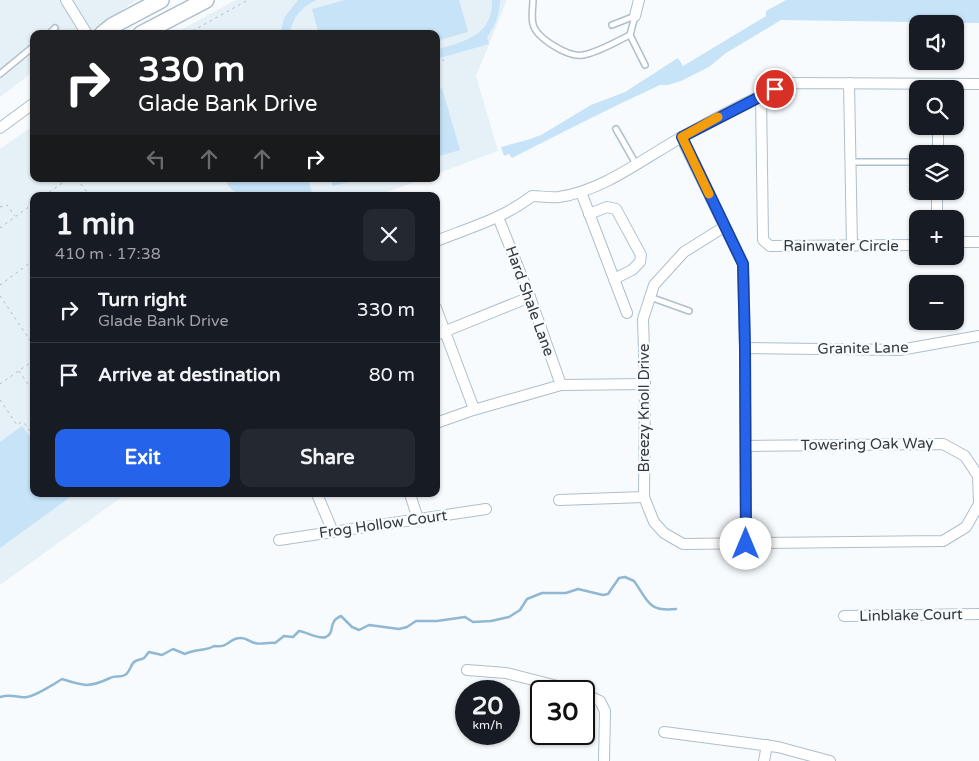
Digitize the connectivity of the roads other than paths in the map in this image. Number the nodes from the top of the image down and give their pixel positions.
1 (66, 0) edge
2 (161, 0) edge
3 (206, 0) edge
4 (533, 0) edge
5 (639, 0) edge
6 (635, 16) junction
7 (612, 25) dead end
8 (85, 30) edge
9 (107, 30) edge
10 (149, 30) edge
11 (630, 35) junction
12 (30, 49) edge
13 (645, 65) dead end
14 (0, 74) edge
15 (849, 83) junction
16 (979, 84) edge
17 (909, 85) edge
18 (964, 85) edge
19 (761, 95) junction
20 (30, 106) edge
21 (0, 128) edge
22 (616, 129) dead end
23 (682, 137) junction
24 (850, 162) junction
25 (909, 162) edge
26 (636, 164) junction
27 (580, 192) junction
28 (589, 214) junction
29 (498, 217) junction
30 (724, 227) junction
31 (440, 239) edge
32 (964, 242) edge
33 (979, 242) edge
34 (909, 245) edge
35 (852, 246) junction
36 (614, 279) junction
37 (650, 297) junction
38 (530, 298) junction
39 (689, 311) dead end
40 (627, 313) dead end
41 (441, 334) edge
42 (979, 336) edge
43 (745, 348) junction
44 (646, 384) junction
45 (561, 385) junction
46 (474, 409) junction
47 (440, 422) edge
48 (746, 446) junction
49 (318, 497) edge
50 (411, 497) edge
51 (644, 497) junction
52 (559, 500) dead end
53 (979, 503) edge
54 (486, 509) dead end
55 (418, 519) junction
56 (333, 532) junction
57 (280, 540) dead end
58 (746, 544) junction
59 (979, 614) edge
60 (844, 616) dead end
61 (467, 670) dead end
62 (534, 680) edge
63 (595, 699) edge
64 (664, 732) dead end
65 (768, 745) junction
66 (604, 761) edge
67 (764, 761) edge
68 (830, 761) edge

1 - 8 street
2 - 9 street
3 - 10 street
4 - 11 lane
5 - 6 street
6 - 7 lane
6 - 11 lane
11 - 13 lane
12 - 14 lane
15 - 17 street
15 - 19 street
15 - 24 street
16 - 18 street
19 - 23 street
19 - 35 street, Rainwater Circle
20 - 21 street
22 - 26 lane
23 - 26 street
23 - 30 street
24 - 25 lane
24 - 35 street
26 - 27 street
27 - 28 street
27 - 29 street
28 - 36 street
28 - 36 street
29 - 31 street
29 - 38 street, Hard Shale Lane
30 - 37 street, Breezy Knoll Drive
30 - 43 street
32 - 33 street
34 - 35 street, Rainwater Circle
36 - 40 street
37 - 39 lane
37 - 44 street, Breezy Knoll Drive
38 - 41 street
38 - 45 street, Hard Shale Lane
41 - 46 street
42 - 43 street, Granite Lane
43 - 48 street
44 - 45 street
44 - 51 street, Breezy Knoll Drive
45 - 46 street
46 - 47 street
48 - 53 street, Towering Oak Way
48 - 58 street
49 - 56 street
50 - 55 street
51 - 52 street
51 - 58 street, Breezy Knoll Drive
53 - 58 street, Towering Oak Way
54 - 55 street, Frog Hollow Court
55 - 56 street, Frog Hollow Court
56 - 57 street, Frog Hollow Court
59 - 60 street, Linblake Court
61 - 62 street
63 - 66 street
64 - 65 street
65 - 67 street
65 - 68 street

